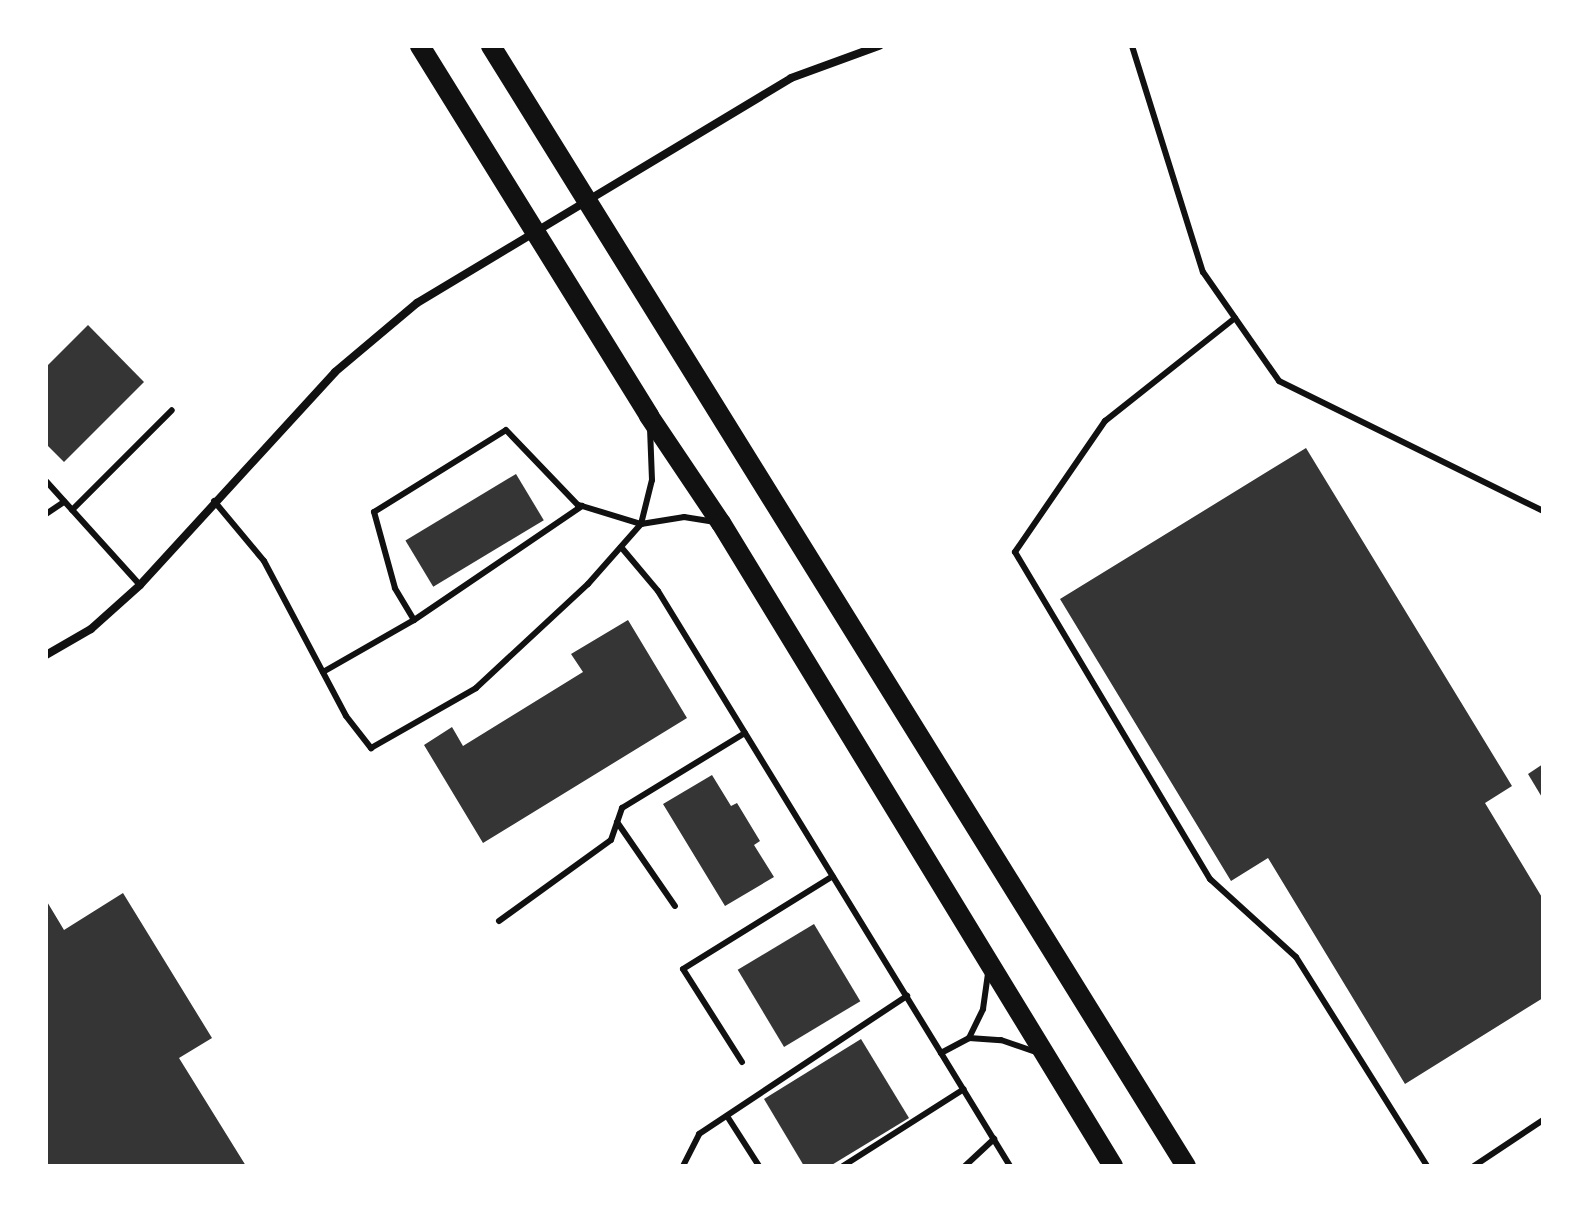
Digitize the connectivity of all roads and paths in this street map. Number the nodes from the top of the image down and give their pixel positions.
1 (420, 46) edge
2 (491, 46) edge
3 (879, 46) edge
4 (1132, 46) edge
5 (587, 200) junction
6 (535, 232) junction
7 (1235, 318) junction
8 (172, 410) dead end
9 (649, 416) junction
10 (46, 481) edge
11 (214, 501) junction
12 (64, 502) junction
13 (582, 506) junction
14 (72, 510) junction
15 (1543, 511) edge
16 (46, 514) edge
17 (721, 523) junction
18 (641, 524) junction
19 (621, 547) junction
20 (140, 585) junction
21 (414, 620) junction
22 (46, 655) edge
23 (323, 672) junction
24 (745, 733) junction
25 (617, 822) junction
26 (833, 876) junction
27 (675, 906) dead end
28 (499, 921) dead end
29 (989, 965) junction
30 (907, 996) junction
31 (969, 1038) junction
32 (941, 1053) junction
33 (1045, 1056) junction
34 (742, 1062) dead end
35 (964, 1089) junction
36 (727, 1116) junction
37 (1543, 1120) edge
38 (994, 1139) junction
39 (683, 1166) edge
40 (759, 1166) edge
41 (843, 1166) edge
42 (965, 1166) edge
43 (1010, 1166) edge
44 (1113, 1166) edge
45 (1186, 1166) edge
46 (1427, 1166) edge
47 (1474, 1166) edge

1 - 6 main road
2 - 5 main road
3 - 5 street
4 - 7 lane
5 - 6 street
5 - 45 main road
6 - 9 main road
6 - 11 street
7 - 15 lane
7 - 46 lane
8 - 14 lane
9 - 17 main road
9 - 18 lane
10 - 12 lane
11 - 20 street
11 - 23 lane
12 - 14 lane
12 - 16 lane
13 - 18 lane
13 - 21 lane
13 - 21 lane
14 - 20 lane
17 - 18 lane
17 - 29 main road
18 - 19 lane
19 - 23 lane
19 - 24 lane
20 - 22 street
21 - 23 lane
24 - 25 lane
24 - 26 lane
25 - 27 lane
25 - 28 lane
26 - 30 lane
26 - 34 lane
29 - 31 lane
29 - 33 main road
30 - 32 lane
30 - 36 lane
31 - 32 lane
31 - 33 lane
32 - 35 lane
33 - 44 main road
35 - 38 lane
35 - 41 lane
36 - 39 lane
36 - 40 lane
37 - 47 lane
38 - 42 lane
38 - 43 lane

